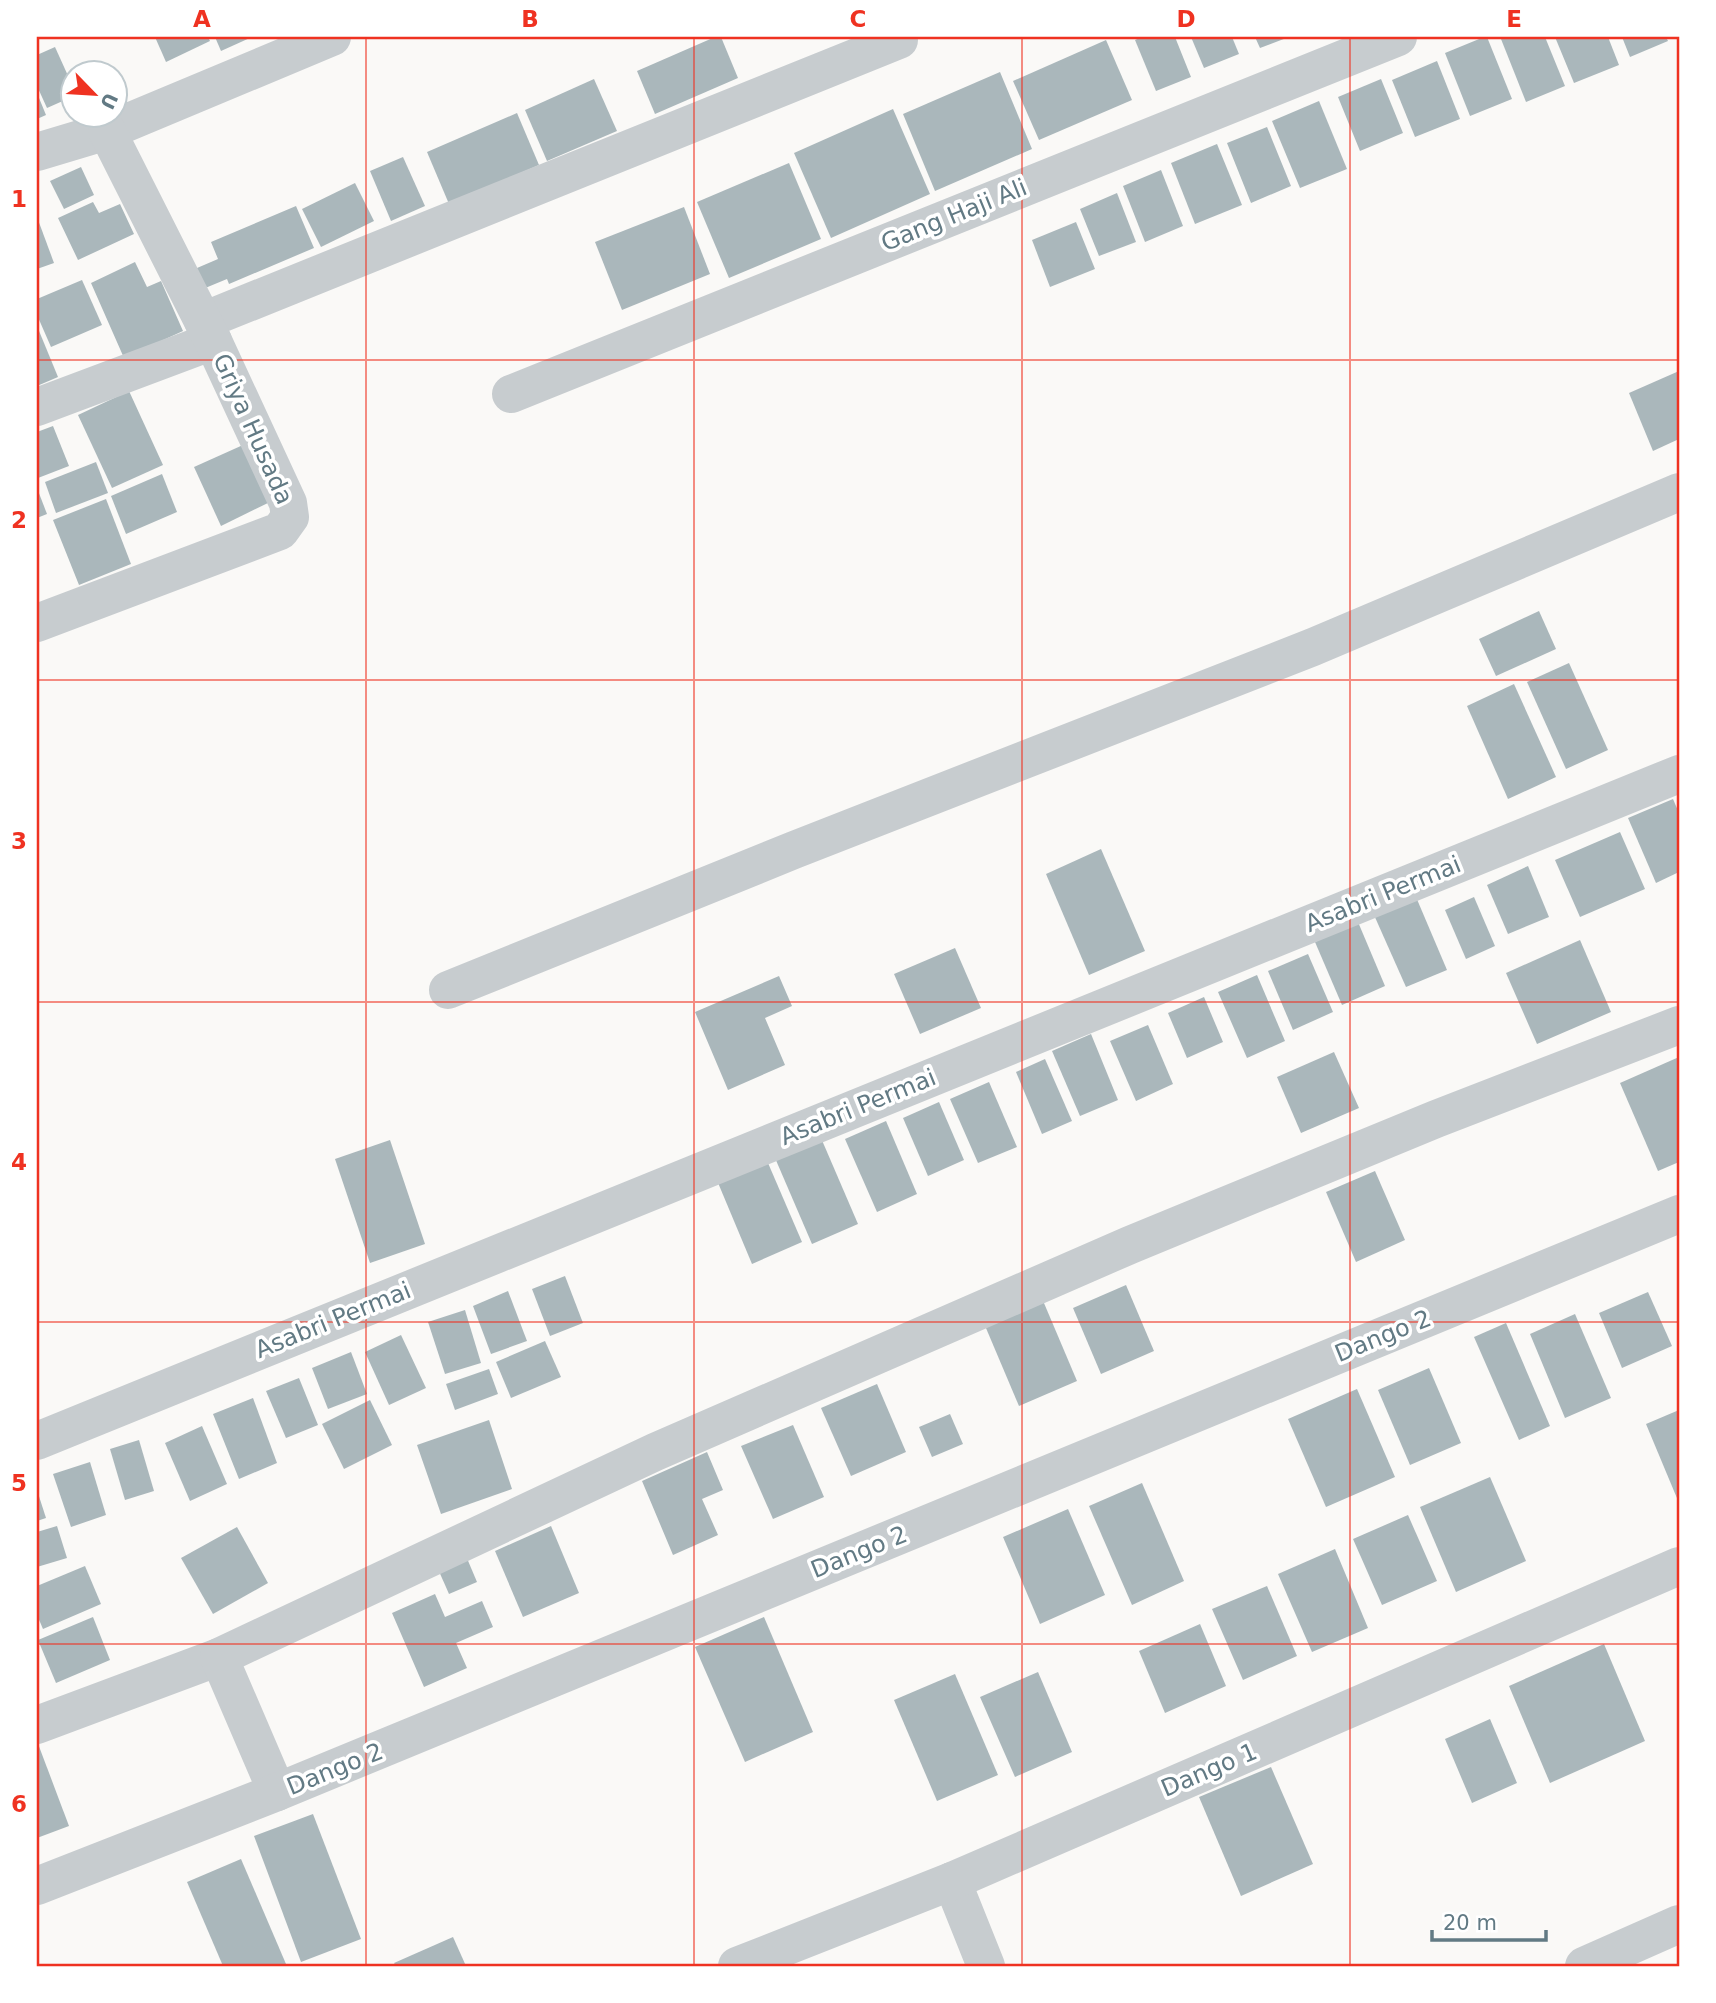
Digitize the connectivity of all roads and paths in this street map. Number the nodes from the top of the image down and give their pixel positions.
1 (332, 37) edge
2 (1398, 37) edge
3 (899, 40) dead end
4 (107, 131) junction
5 (37, 152) edge
6 (208, 331) junction
7 (510, 394) dead end
8 (37, 407) edge
9 (1679, 492) edge
10 (37, 623) edge
11 (1679, 774) edge
12 (448, 990) dead end
13 (1679, 1025) edge
14 (1679, 1213) edge
15 (37, 1441) edge
16 (1679, 1566) edge
17 (219, 1657) junction
18 (37, 1725) edge
19 (277, 1793) junction
20 (952, 1881) junction
21 (37, 1886) edge
22 (1679, 1924) edge
23 (737, 1966) edge
24 (986, 1966) edge
25 (1584, 1966) edge

1 - 4 street
2 - 7 street, Gang Haji Ali
3 - 6 street
4 - 5 street
4 - 6 street, Griya Husada
6 - 8 street
6 - 10 street, Griya Husada
9 - 12 street
11 - 15 street, Asabri Permai
13 - 17 street
14 - 19 street, Dango 2
16 - 20 street, Dango 1
17 - 18 street
17 - 19 street
19 - 21 street, Dango 2
20 - 23 street, Dango 1
20 - 24 street
22 - 25 street

